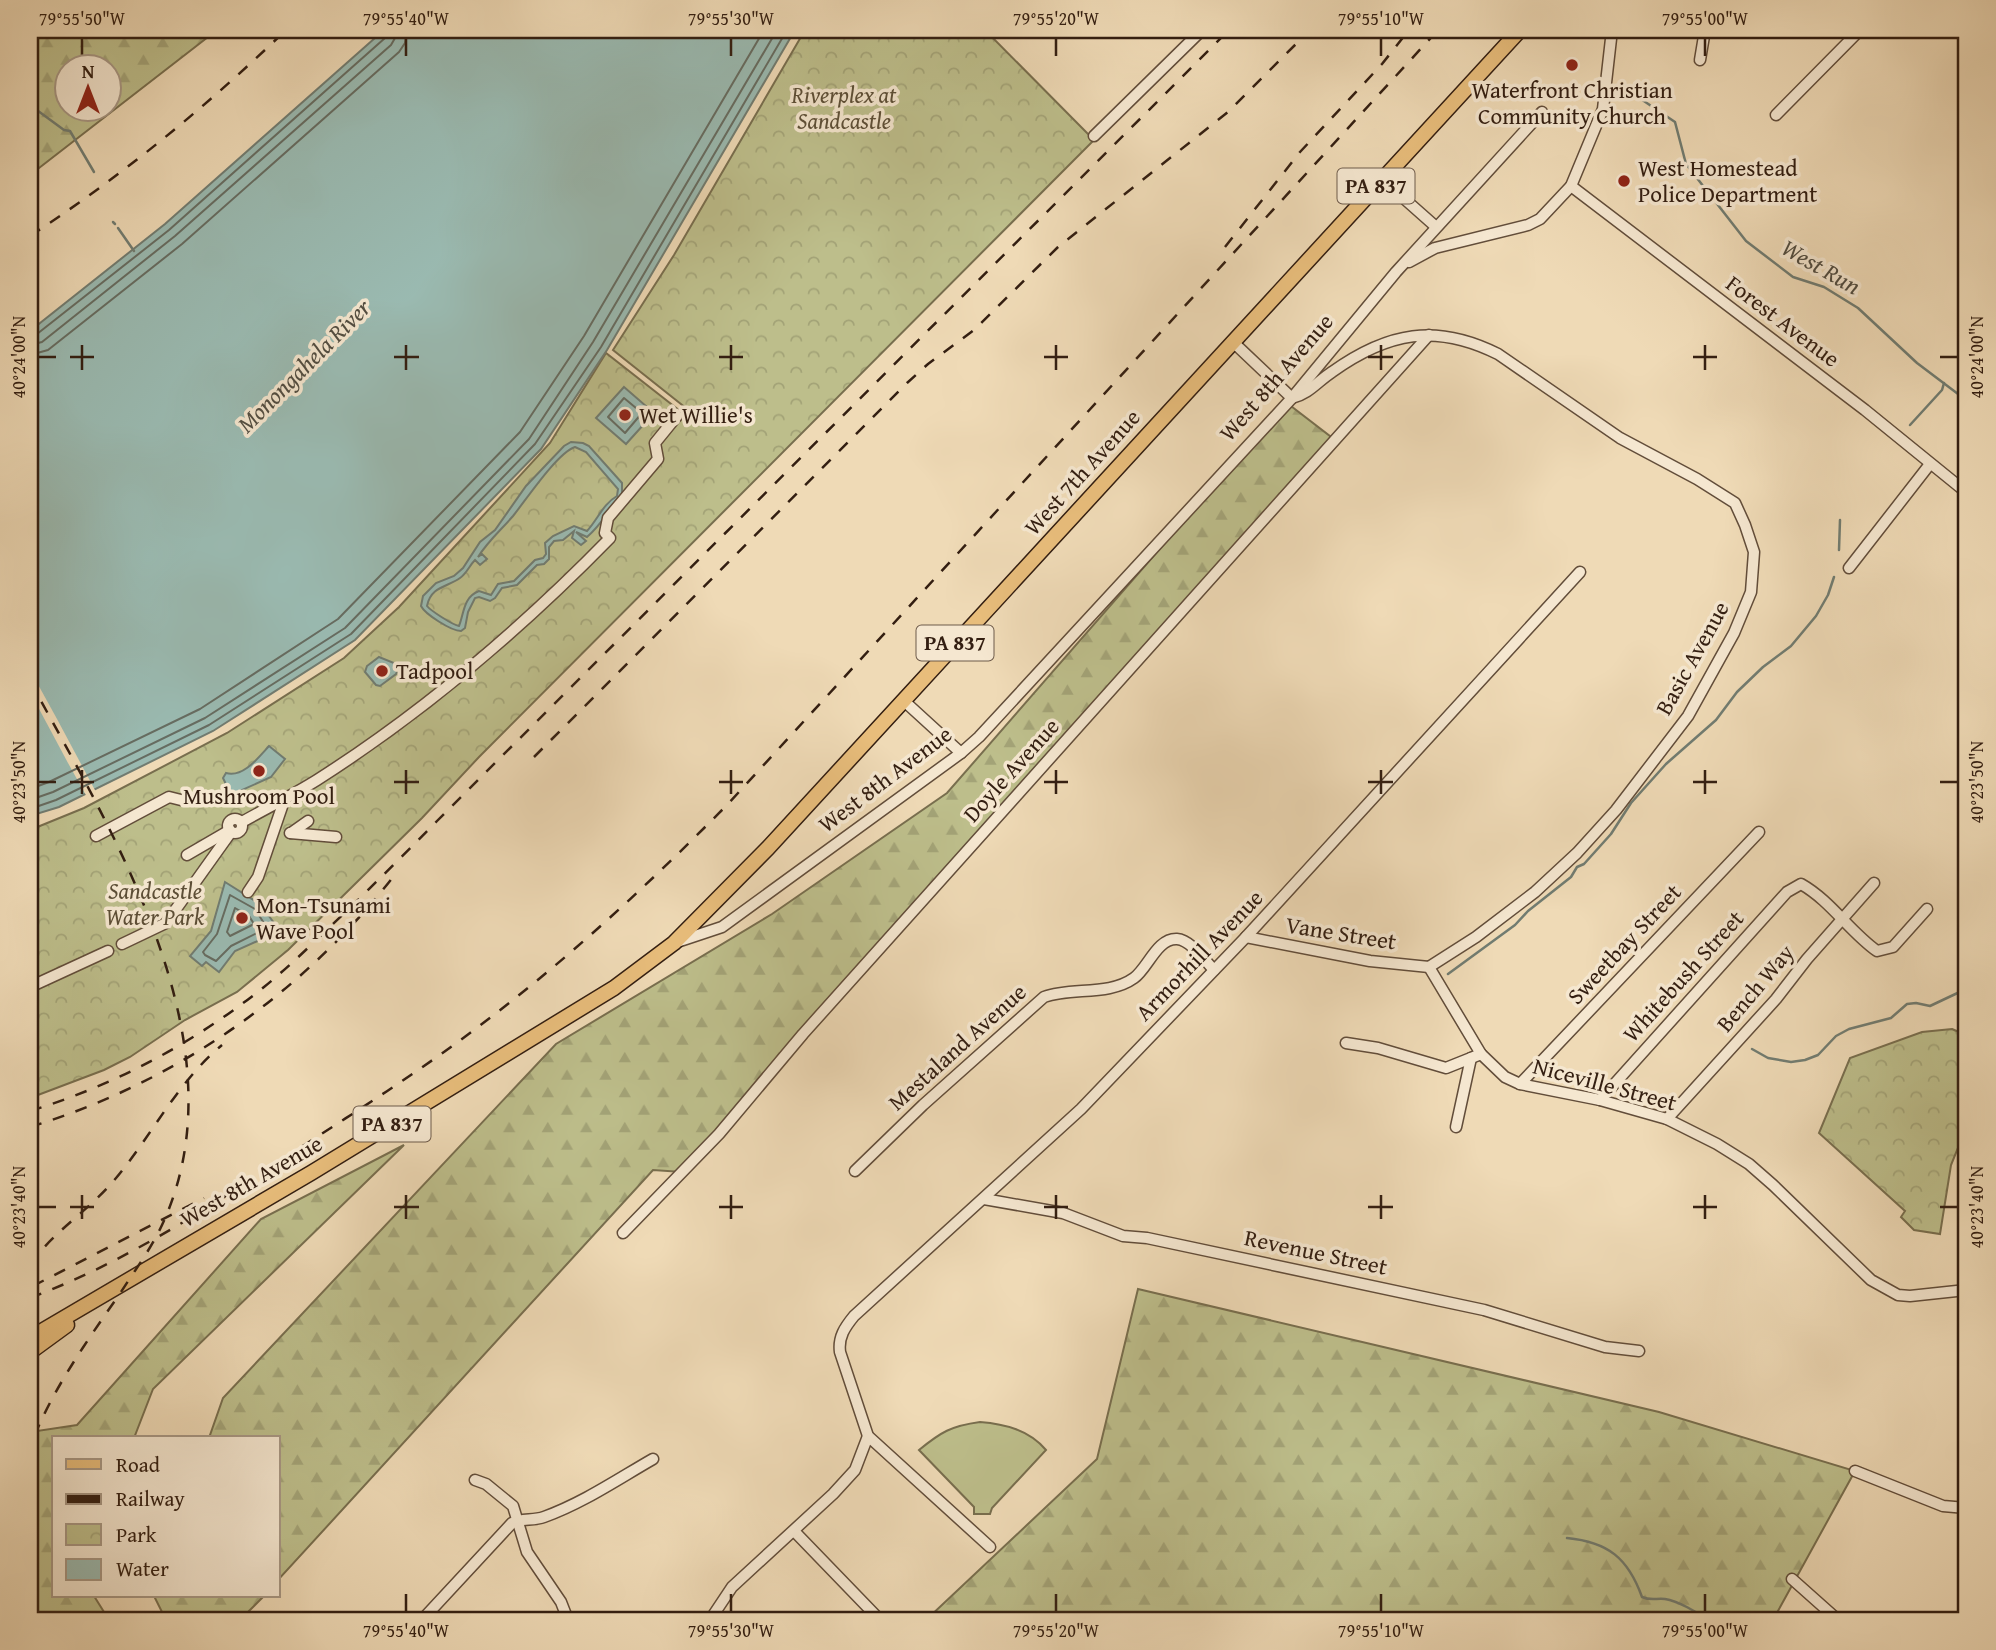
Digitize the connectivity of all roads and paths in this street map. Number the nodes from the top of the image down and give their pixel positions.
1 (1202, 30) edge
2 (1520, 30) edge
3 (1612, 30) edge
4 (1705, 30) edge
5 (1860, 30) edge
6 (1700, 60) dead end
7 (1542, 112) dead end
8 (1776, 116) dead end
9 (1094, 136) dead end
10 (1382, 179) junction
11 (1571, 186) junction
12 (1435, 226) junction
13 (1395, 272) junction
14 (1429, 335) junction
15 (1232, 341) junction
16 (1292, 398) junction
17 (677, 416) dead end
18 (1930, 464) junction
19 (1966, 492) edge
20 (1849, 568) dead end
21 (1580, 572) dead end
22 (903, 700) junction
23 (961, 753) junction
24 (285, 798) junction
25 (181, 800) dead end
26 (307, 821) dead end
27 (274, 830) junction
28 (230, 831) junction
29 (1759, 832) dead end
30 (290, 833) junction
31 (96, 836) dead end
32 (336, 837) dead end
33 (201, 847) junction
34 (187, 855) dead end
35 (214, 858) junction
36 (1874, 883) dead end
37 (248, 892) dead end
38 (1927, 909) dead end
39 (1842, 919) junction
40 (1246, 937) junction
41 (674, 943) junction
42 (122, 944) dead end
43 (108, 951) dead end
44 (1429, 967) junction
45 (1214, 970) junction
46 (32, 986) dead end
47 (1346, 1043) dead end
48 (1476, 1056) junction
49 (1520, 1084) junction
50 (1600, 1100) junction
51 (1667, 1119) junction
52 (1456, 1127) dead end
53 (855, 1171) dead end
54 (984, 1199) junction
55 (623, 1233) dead end
56 (1966, 1290) edge
57 (32, 1343) edge
58 (1639, 1351) dead end
59 (868, 1436) junction
60 (653, 1459) dead end
61 (1855, 1471) dead end
62 (475, 1480) dead end
63 (1966, 1508) edge
64 (517, 1520) junction
65 (794, 1531) junction
66 (990, 1547) dead end
67 (1792, 1579) dead end
68 (422, 1620) edge
69 (568, 1620) edge
70 (710, 1620) edge
71 (880, 1620) edge
72 (1839, 1620) edge

1 - 9 street
2 - 10 main road, West 7th Avenue / PA 837
3 - 11 street
4 - 6 street
5 - 8 street
7 - 12 street, West 8th Avenue
10 - 12 street
10 - 15 main road, West 7th Avenue / PA 837
11 - 13 street
11 - 18 street, Forest Avenue
12 - 13 street, West 8th Avenue
13 - 16 street, West 8th Avenue
14 - 16 street, Basic Avenue
14 - 44 street, Basic Avenue
14 - 55 street, Doyle Avenue
15 - 16 street
15 - 22 main road, West 7th Avenue / PA 837
16 - 23 street, West 8th Avenue
17 - 24 street
18 - 19 street, Forest Avenue
18 - 20 street
21 - 40 street, Armorhill Avenue
22 - 23 street
22 - 41 main road, West 7th Avenue / PA 837
23 - 41 street, West 8th Avenue
24 - 27 street
24 - 28 street
25 - 31 street
26 - 30 street
27 - 30 street
27 - 37 street
28 - 33 street
28 - 35 street
29 - 49 street, Sweetbay Street
30 - 32 street
33 - 34 street
33 - 35 street
35 - 42 street
36 - 39 street, Bench Way
38 - 39 street
39 - 50 street, Whitebush Street
39 - 51 street, Bench Way
40 - 44 street, Vane Street
40 - 45 street, Armorhill Avenue
41 - 57 main road, West 8th Avenue / PA 837
43 - 46 street
44 - 48 street
45 - 53 street, Mestaland Avenue
45 - 54 street, Armorhill Avenue
47 - 48 street
48 - 49 street, Niceville Street
48 - 52 street
49 - 50 street, Niceville Street
50 - 51 street, Niceville Street
51 - 56 street, Niceville Street
54 - 58 street, Revenue Street
54 - 59 street, Armorhill Avenue
59 - 65 street
59 - 66 street
60 - 64 street
61 - 63 street
62 - 64 street
64 - 68 street
64 - 69 street
65 - 70 street
65 - 71 street
67 - 72 street

